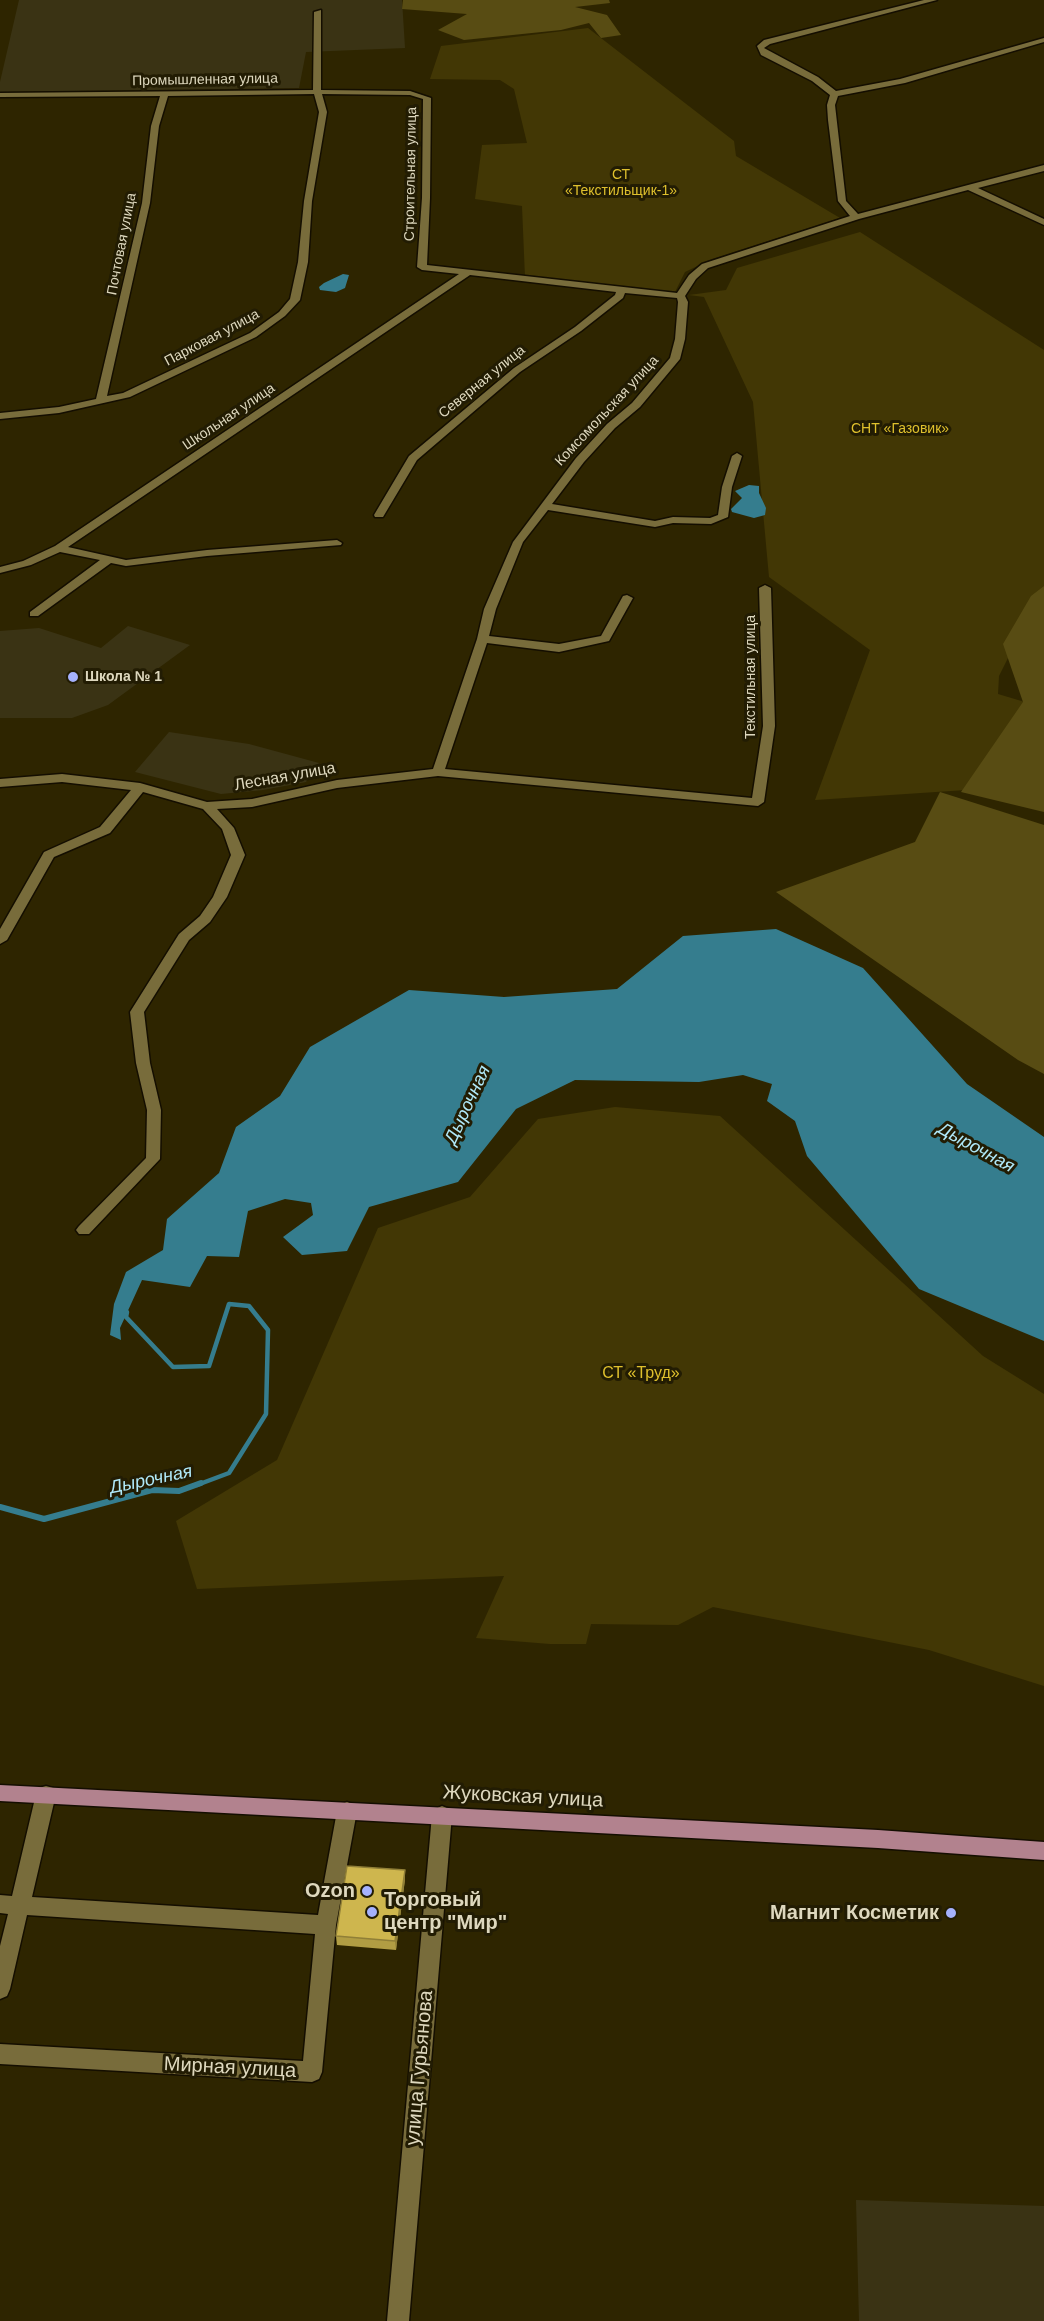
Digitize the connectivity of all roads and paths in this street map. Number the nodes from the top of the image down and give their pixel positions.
1 (933, 0) edge
2 (318, 12) dead end
3 (1044, 40) edge
4 (317, 92) junction
5 (165, 93) junction
6 (410, 93) joint
7 (834, 94) junction
8 (0, 95) edge
9 (1044, 168) edge
10 (969, 186) junction
11 (856, 218) junction
12 (1044, 222) edge
13 (467, 273) junction
14 (621, 289) junction
15 (680, 296) junction
16 (101, 399) junction
17 (0, 416) edge
18 (737, 456) dead end
19 (545, 506) junction
20 (379, 515) dead end
21 (337, 543) dead end
22 (59, 548) junction
23 (109, 559) junction
24 (0, 570) edge
25 (765, 588) dead end
26 (627, 598) dead end
27 (34, 614) dead end
28 (483, 639) junction
29 (438, 772) junction
30 (0, 783) edge
31 (140, 787) junction
32 (758, 802) joint
33 (207, 806) junction
34 (0, 940) edge
35 (84, 1230) dead end
36 (0, 1793) edge
37 (46, 1794) junction
38 (347, 1811) junction
39 (442, 1815) junction
40 (1044, 1851) edge
41 (10, 1904) edge
42 (326, 1925) junction
43 (0, 1989) edge
44 (0, 2054) edge
45 (398, 2321) edge

1 - 7 street
2 - 4 street, Парковая улица
3 - 7 street
4 - 5 street, Промышленная улица
4 - 6 street, Промышленная улица
4 - 16 street, Парковая улица
5 - 8 street, Промышленная улица
5 - 16 street, Почтовая улица
6 - 13 street, Строительная улица
7 - 11 street
9 - 10 street
10 - 11 street
10 - 12 street
11 - 15 street
13 - 14 street
13 - 22 street, Школьная улица
14 - 15 street
14 - 20 street, Северная улица
15 - 19 street, Комсомольская улица
16 - 17 street, Парковая улица
18 - 19 street
19 - 28 street, Комсомольская улица
21 - 23 street
22 - 23 street
22 - 24 street, Школьная улица
23 - 27 street
25 - 32 street, Текстильная улица
26 - 28 street
28 - 29 street, Комсомольская улица
29 - 32 street, Лесная улица
29 - 33 street, Лесная улица
30 - 31 street, Лесная улица
31 - 33 street, Лесная улица
31 - 34 street
33 - 35 street
36 - 37 main road, Жуковская улица
37 - 38 main road, Жуковская улица
37 - 41 street
38 - 39 main road, Жуковская улица
38 - 42 street, Мирная улица
39 - 40 main road, Жуковская улица
39 - 45 street, улица Гурьянова
41 - 42 street
41 - 43 street
42 - 44 street, Мирная улица

